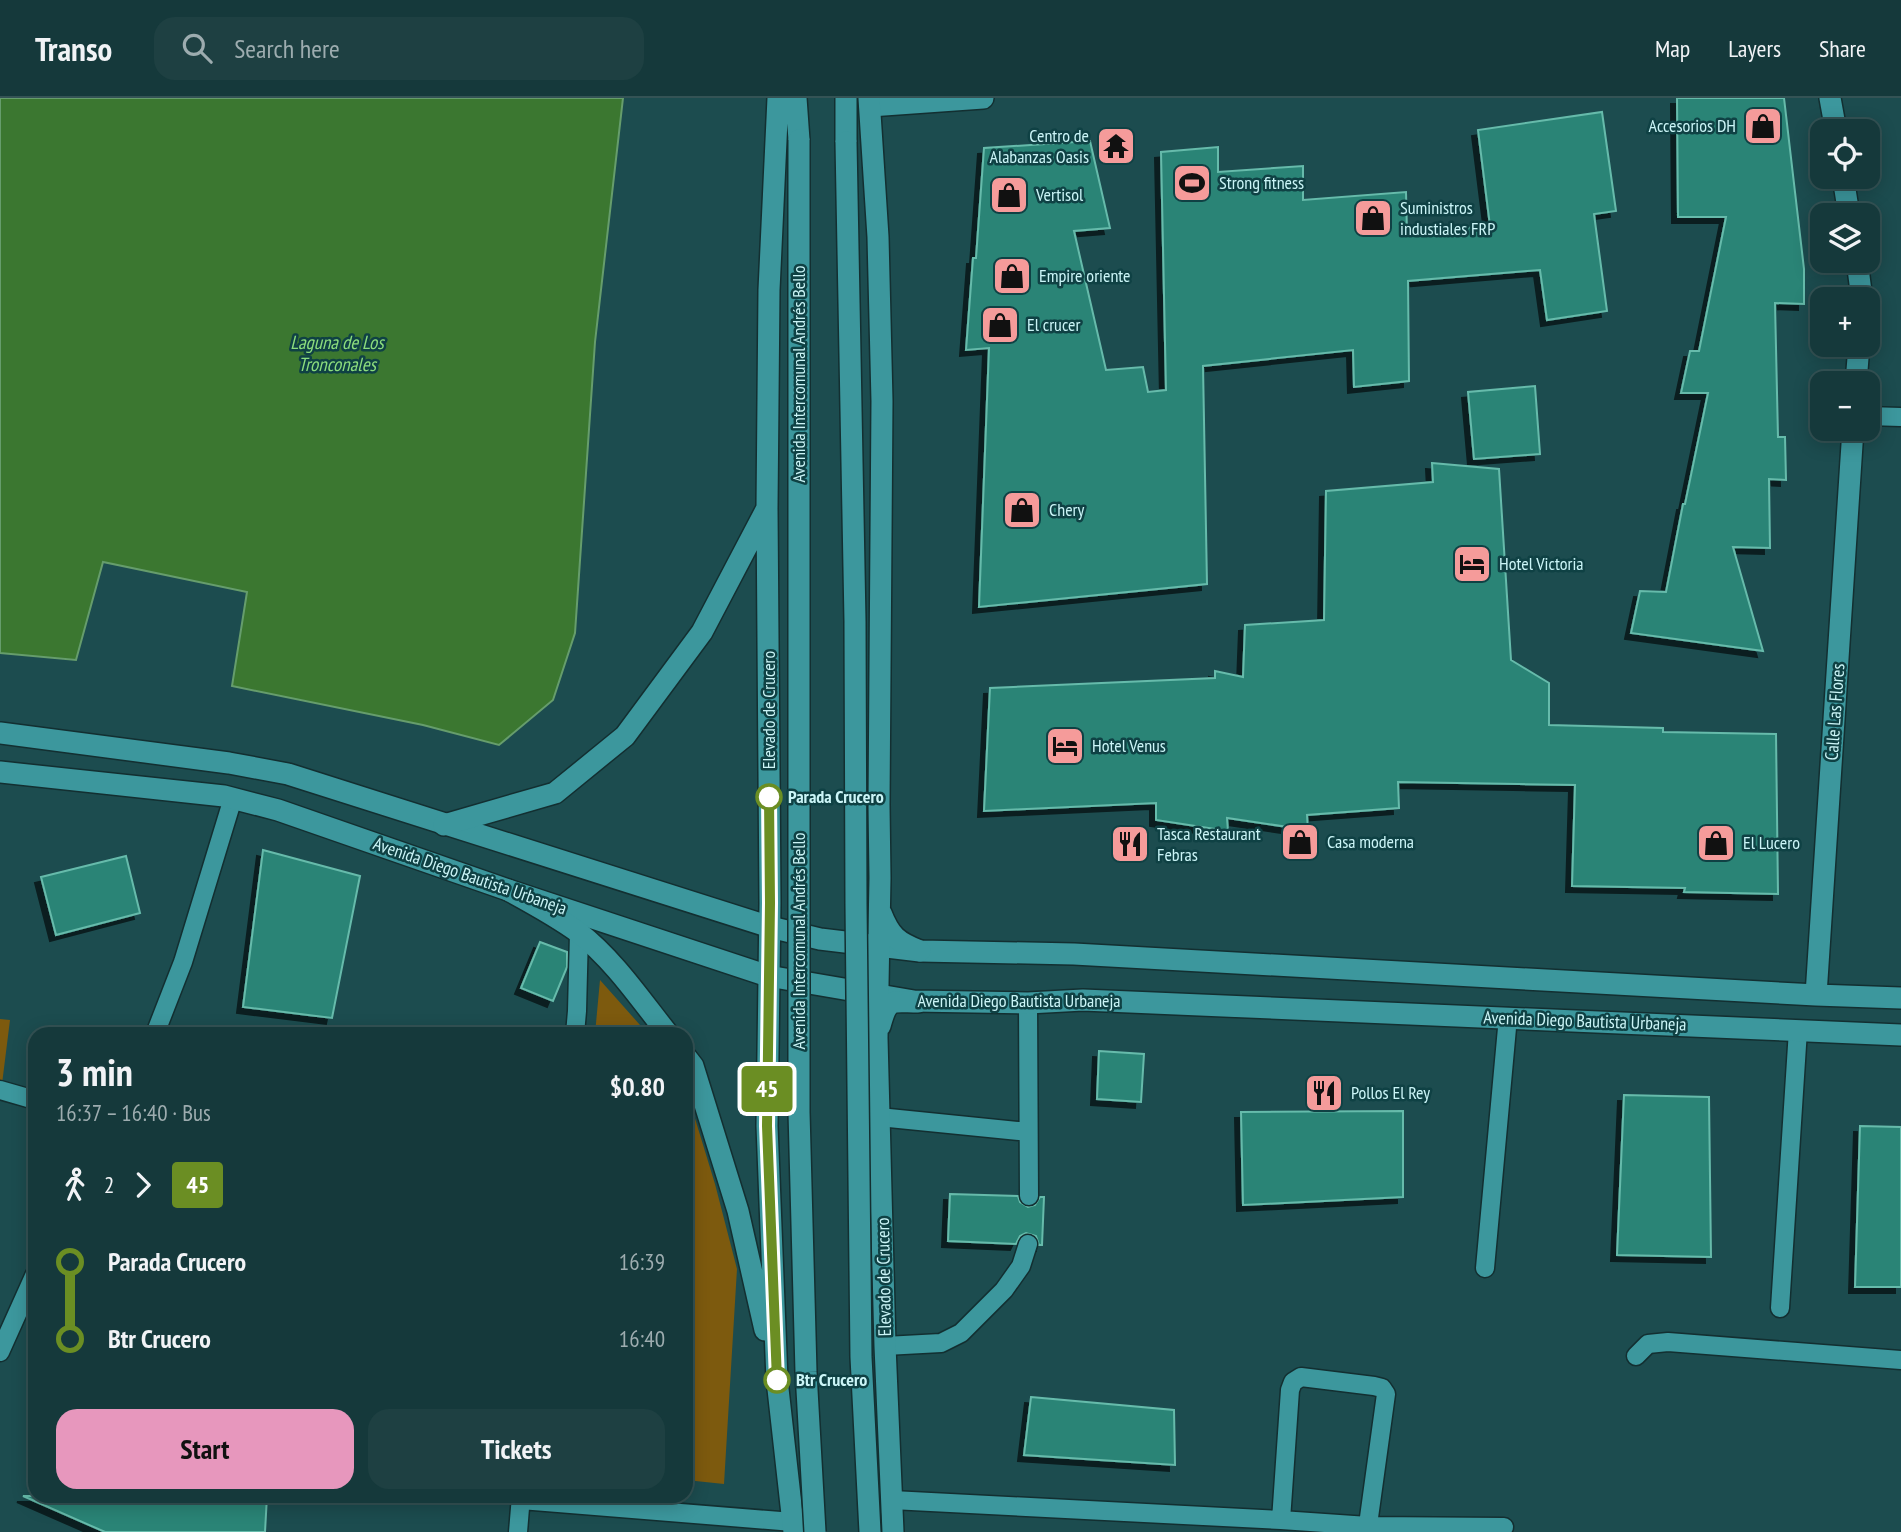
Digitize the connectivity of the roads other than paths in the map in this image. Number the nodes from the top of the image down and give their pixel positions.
1 (778, 98) edge
2 (796, 98) edge
3 (846, 98) edge
4 (983, 98) edge
5 (1830, 98) edge
6 (961, 99) edge
7 (869, 102) edge
8 (1834, 119) edge
9 (1880, 416) edge
10 (1901, 417) edge
11 (1852, 441) edge
12 (767, 508) junction
13 (0, 733) edge
14 (0, 772) edge
15 (233, 798) junction
16 (444, 825) junction
17 (508, 890) junction
18 (879, 908) junction
19 (770, 927) junction
20 (579, 933) junction
21 (879, 946) junction
22 (920, 951) junction
23 (768, 976) junction
24 (878, 995) junction
25 (1816, 995) junction
26 (1901, 998) edge
27 (918, 1002) junction
28 (1028, 1003) junction
29 (1508, 1017) junction
30 (158, 1027) edge
31 (576, 1027) edge
32 (662, 1027) edge
33 (1798, 1030) junction
34 (1901, 1035) edge
35 (877, 1038) junction
36 (693, 1066) edge
37 (0, 1090) edge
38 (28, 1098) edge
39 (879, 1117) junction
40 (1028, 1132) junction
41 (1029, 1196) dead end
42 (1028, 1244) dead end
43 (1485, 1268) dead end
44 (28, 1290) edge
45 (1780, 1308) dead end
46 (885, 1346) junction
47 (0, 1352) edge
48 (1636, 1356) dead end
49 (1901, 1360) edge
50 (777, 1380) junction
51 (892, 1500) junction
52 (521, 1503) edge
53 (562, 1503) edge
54 (1281, 1520) junction
55 (742, 1525) edge
56 (794, 1527) edge
57 (1504, 1527) dead end
58 (1367, 1529) edge
59 (518, 1532) edge
60 (815, 1532) edge
61 (870, 1532) edge
62 (893, 1532) edge

1 - 12 main road, Elevado de Crucero
2 - 60 main road, Avenida Intercomunal Andrés Bello, bridge
3 - 61 main road, bridge
4 - 6 main road
5 - 8 main road
6 - 7 main road
7 - 18 main road, Elevado de Crucero
9 - 10 lane
11 - 25 main road, Calle Las Flores
12 - 16 main road
12 - 19 main road, Elevado de Crucero
13 - 16 main road, Avenida Diego Bautista Urbaneja
14 - 15 main road, Avenida Diego Bautista Urbaneja
15 - 17 main road, Avenida Diego Bautista Urbaneja
15 - 30 lane
16 - 19 main road, Avenida Diego Bautista Urbaneja
17 - 20 main road
17 - 23 main road, Avenida Diego Bautista Urbaneja
18 - 21 main road, Elevado de Crucero
18 - 22 main road
19 - 21 main road, Avenida Diego Bautista Urbaneja
19 - 23 main road, Elevado de Crucero
20 - 31 lane
20 - 32 main road
21 - 22 main road, Avenida Diego Bautista Urbaneja
21 - 24 main road, Elevado de Crucero
22 - 25 main road, Avenida Diego Bautista Urbaneja
23 - 24 main road, Avenida Diego Bautista Urbaneja
23 - 50 main road, Elevado de Crucero
24 - 27 main road, Avenida Diego Bautista Urbaneja
24 - 35 main road, Elevado de Crucero
25 - 26 main road, Avenida Diego Bautista Urbaneja
27 - 28 main road, Avenida Diego Bautista Urbaneja
27 - 35 main road
28 - 29 main road, Avenida Diego Bautista Urbaneja
28 - 40 lane
29 - 33 main road, Avenida Diego Bautista Urbaneja
29 - 43 lane
33 - 34 main road, Avenida Diego Bautista Urbaneja
33 - 45 lane
35 - 39 main road, Elevado de Crucero
36 - 50 main road
37 - 38 lane
39 - 40 lane
39 - 46 main road, Elevado de Crucero
40 - 41 lane
42 - 46 lane
44 - 47 lane
46 - 51 main road, Elevado de Crucero
48 - 49 lane
50 - 56 main road, Elevado de Crucero
51 - 54 lane
51 - 62 main road, Elevado de Crucero
52 - 59 lane
53 - 55 lane
54 - 58 lane
54 - 58 lane
55 - 56 lane
57 - 58 lane

